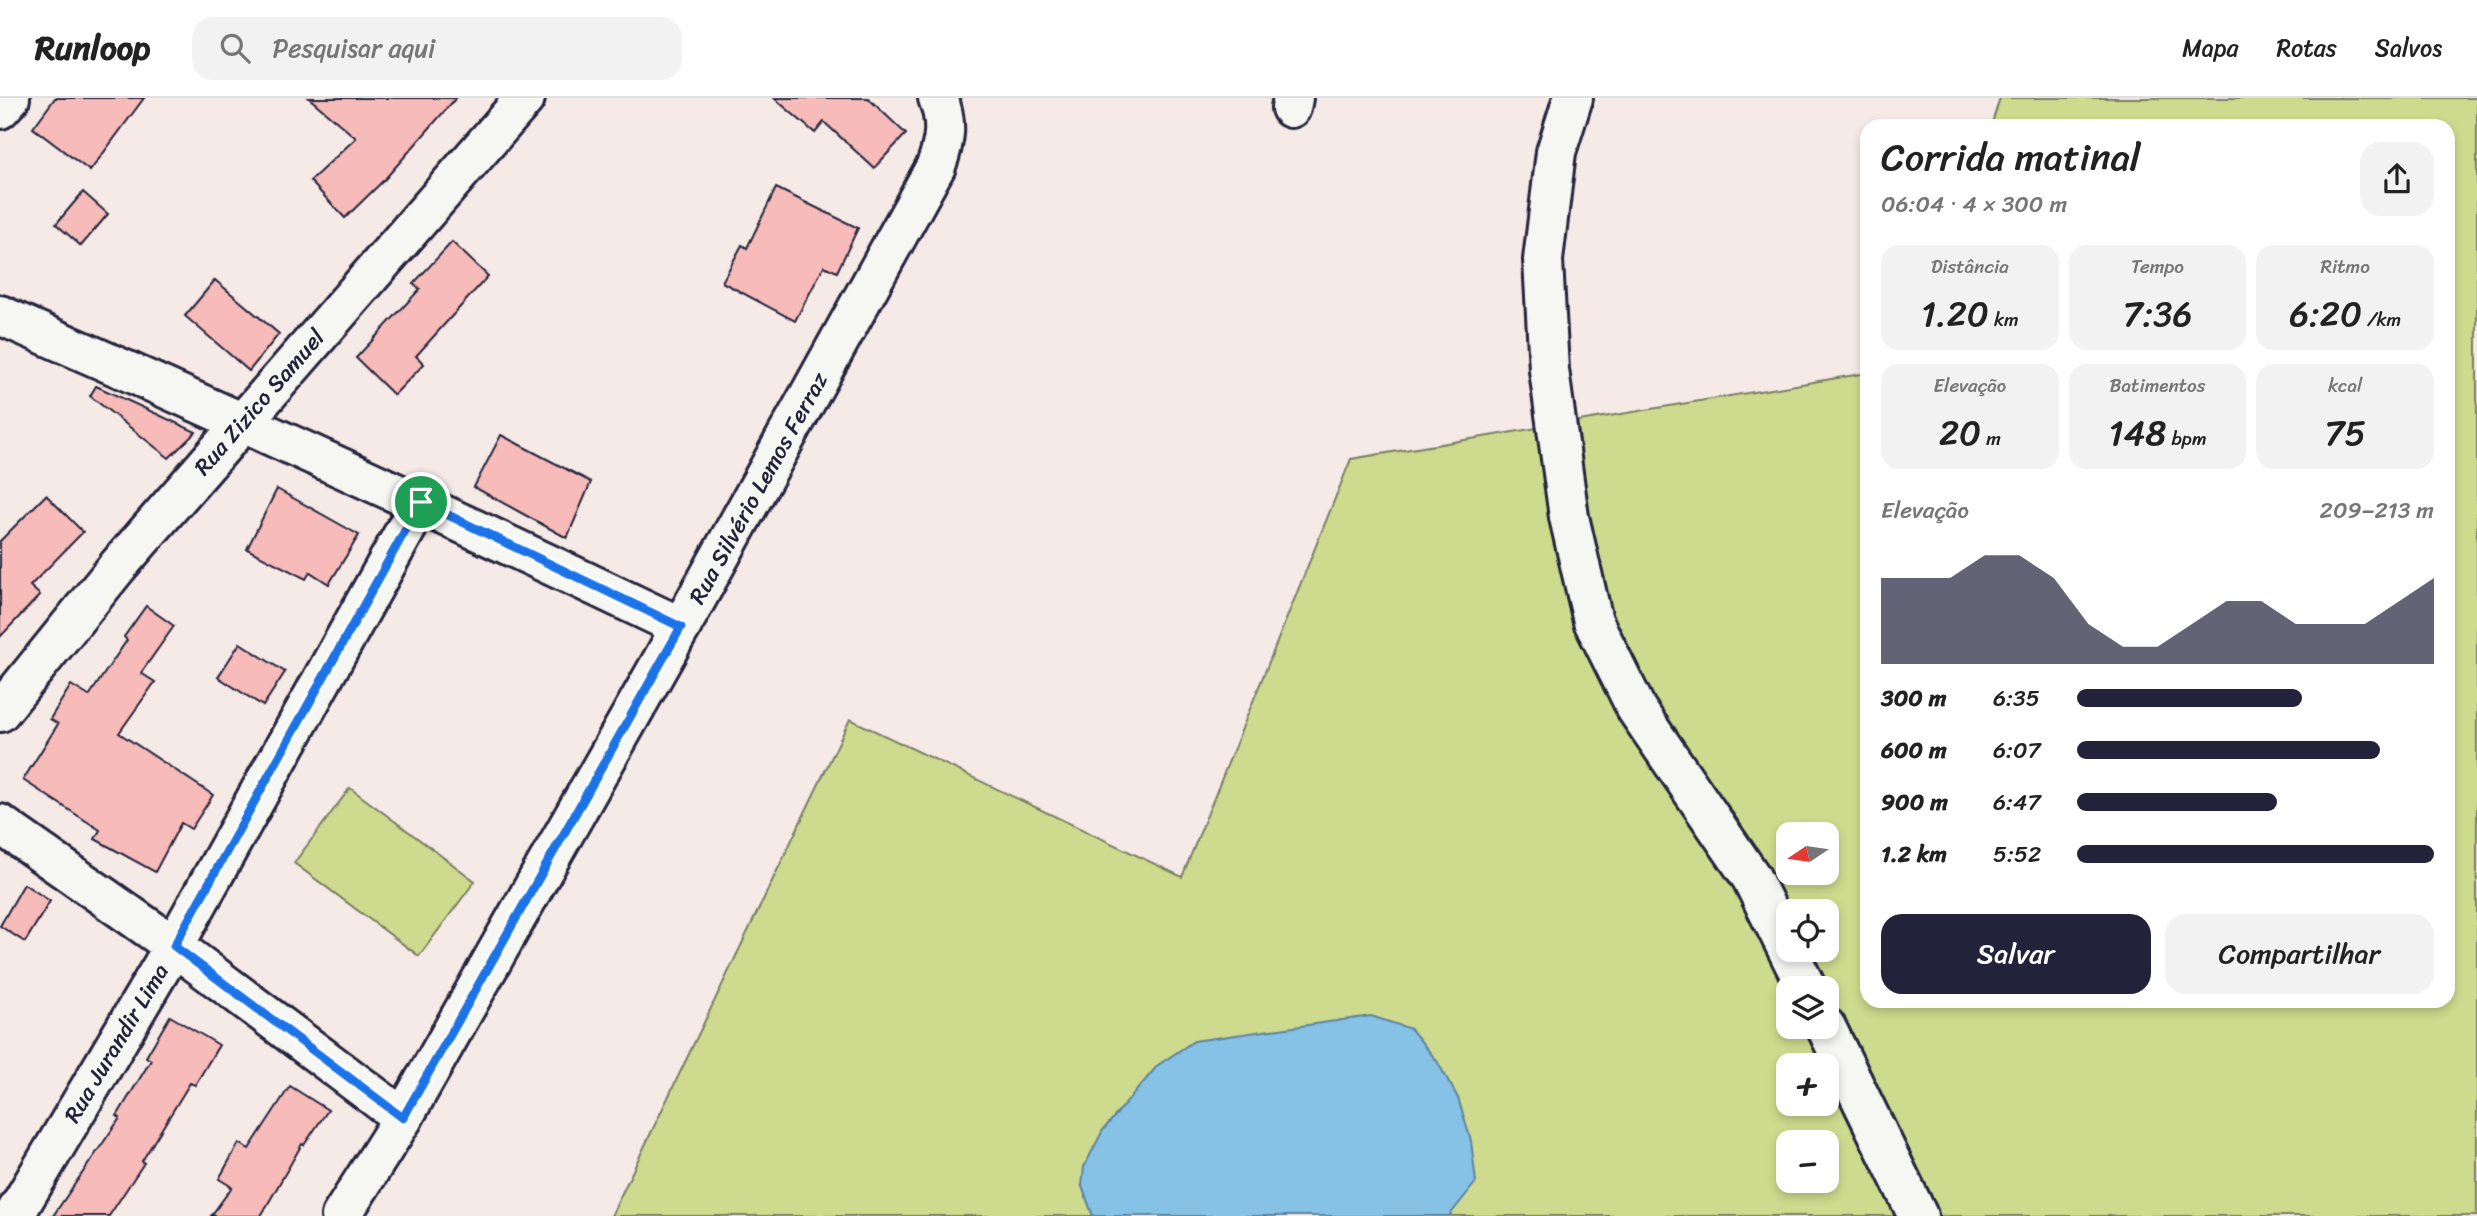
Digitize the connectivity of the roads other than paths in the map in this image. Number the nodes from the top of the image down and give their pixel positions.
1 (10, 98) edge
2 (525, 98) edge
3 (1573, 98) edge
4 (941, 107) edge
5 (0, 109) edge
6 (0, 315) edge
7 (242, 421) junction
8 (421, 502) junction
9 (681, 627) junction
10 (0, 712) edge
11 (0, 824) edge
12 (174, 946) junction
13 (1800, 976) edge
14 (1832, 1039) edge
15 (403, 1118) junction
16 (14, 1216) edge
17 (341, 1216) edge
18 (1918, 1216) edge

1 - 5 street
2 - 7 street, Rua Zizico Samuel
3 - 13 street
4 - 9 street, Rua Silvério Lemos Ferraz
6 - 7 street
7 - 8 street
7 - 10 street, Rua Zizico Samuel
8 - 9 street
8 - 12 street, Rua Jurandir Lima
9 - 15 street, Rua Silvério Lemos Ferraz
11 - 12 street
12 - 15 street
12 - 16 street, Rua Jurandir Lima
14 - 18 street
15 - 17 street, Rua Silvério Lemos Ferraz

